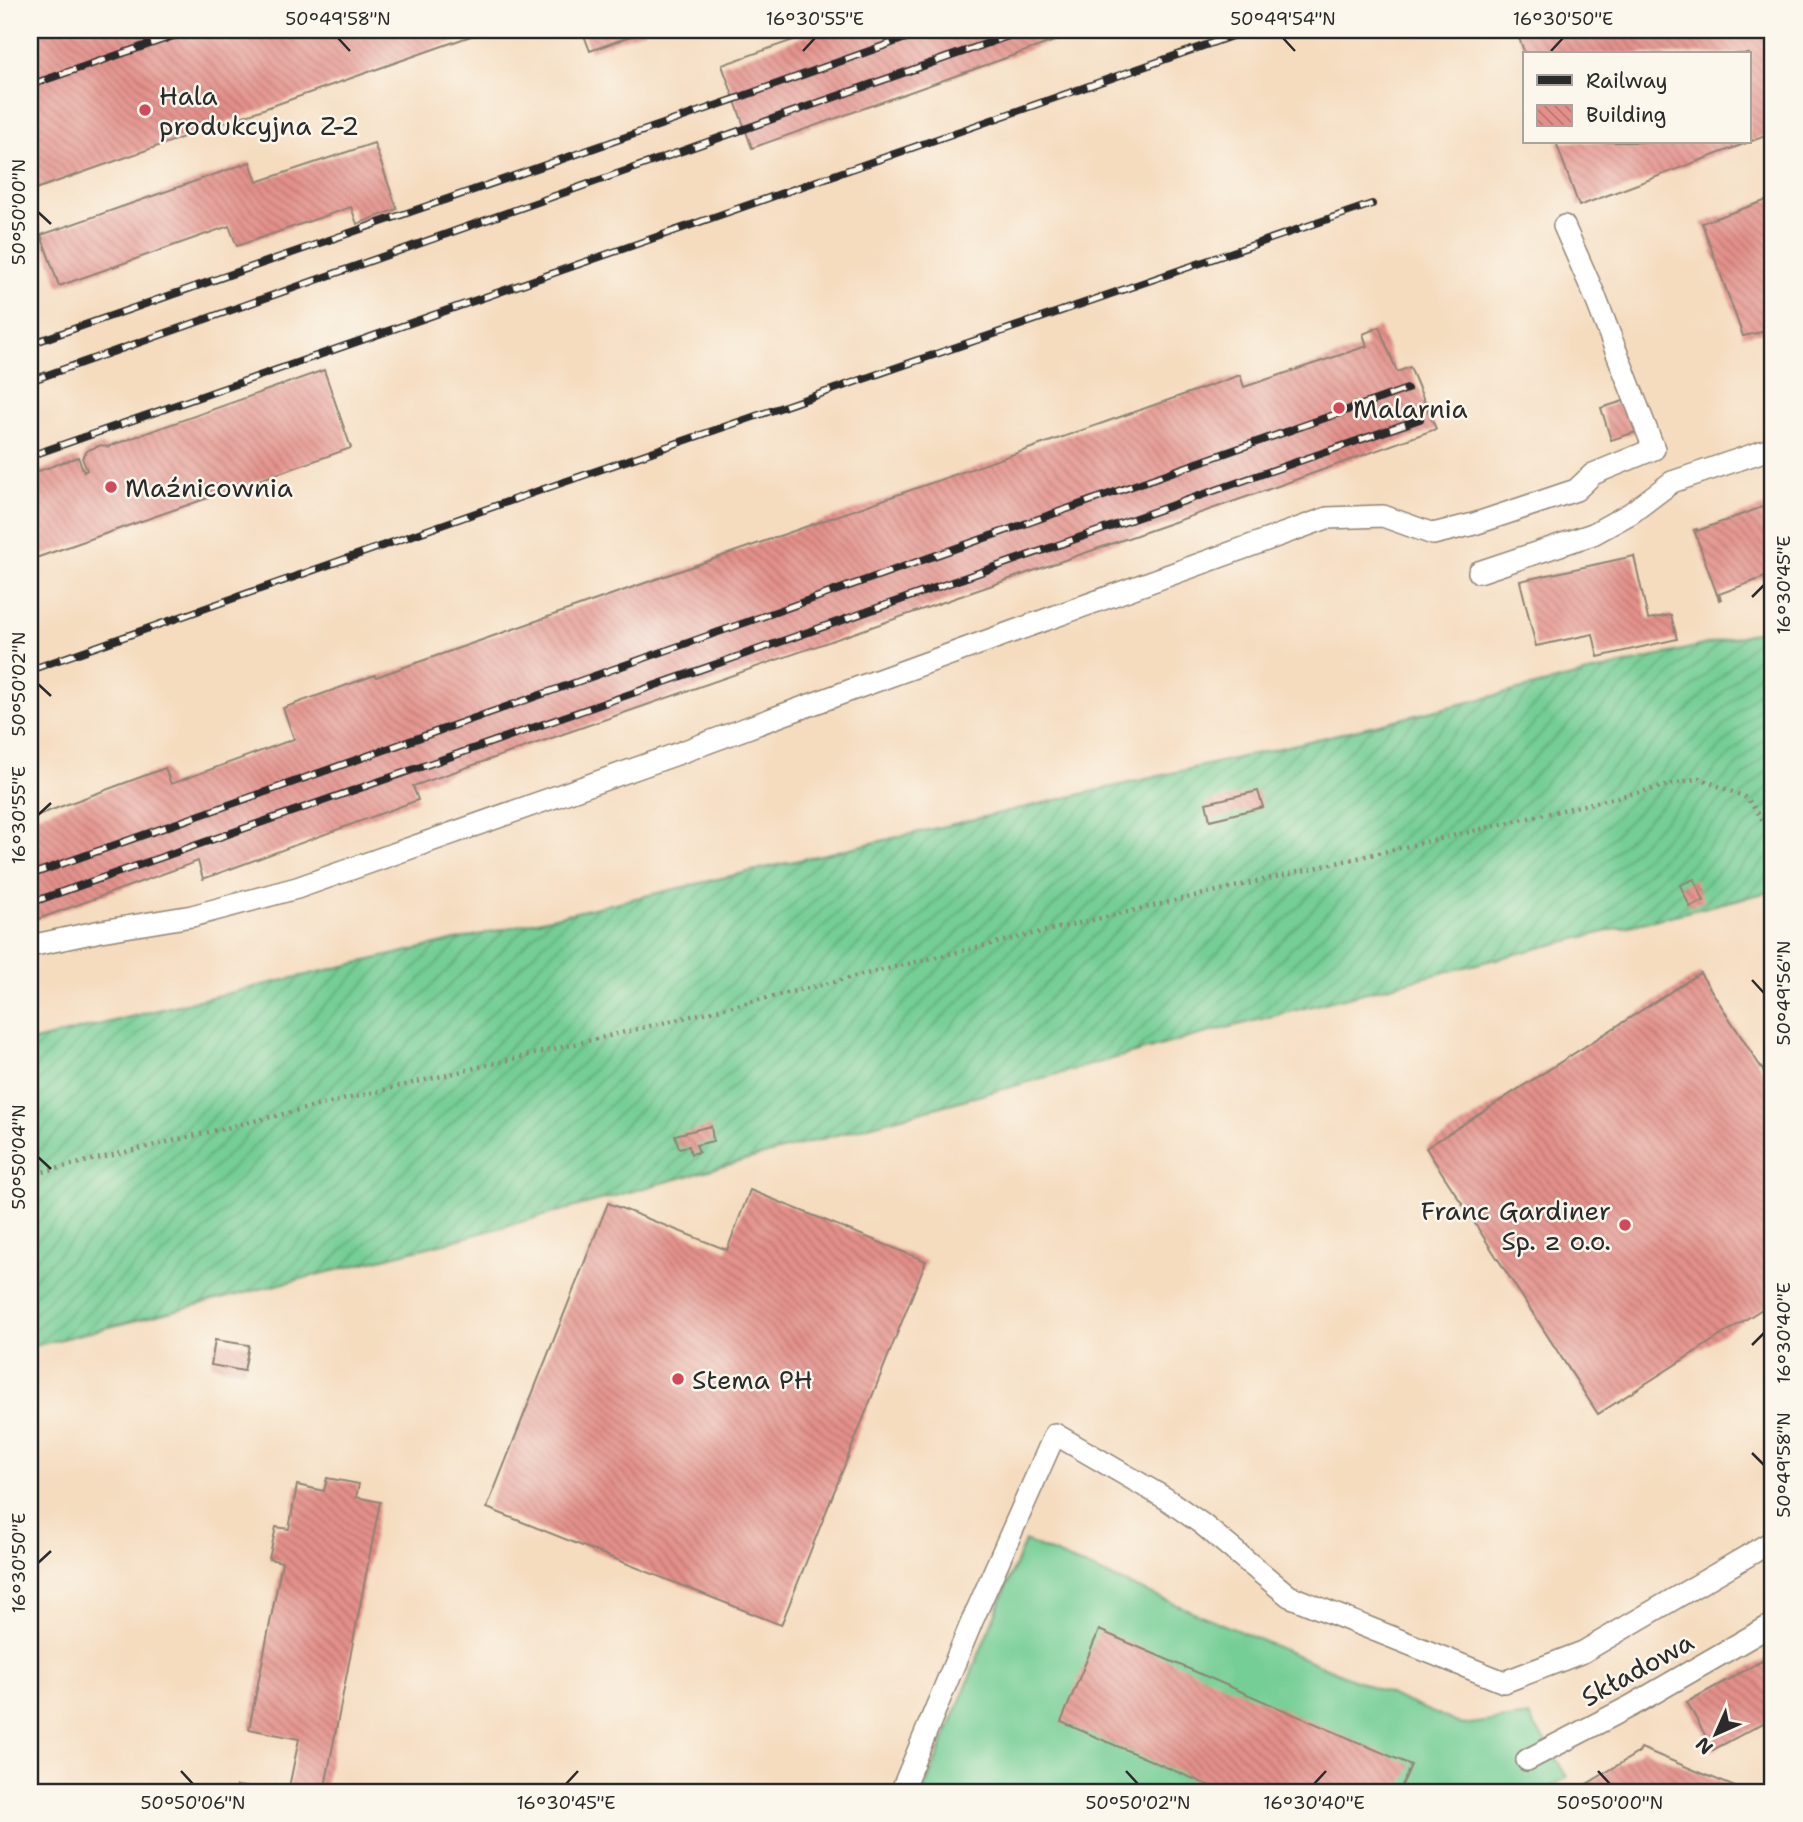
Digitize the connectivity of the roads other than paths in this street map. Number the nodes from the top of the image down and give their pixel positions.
1 (1564, 226) dead end
2 (1773, 448) edge
3 (1479, 572) dead end
4 (30, 946) edge
5 (1773, 1541) edge
6 (1773, 1624) edge
7 (1527, 1760) dead end
8 (901, 1792) edge

1 - 4 lane
2 - 3 lane
5 - 8 lane
6 - 7 lane, Składowa

